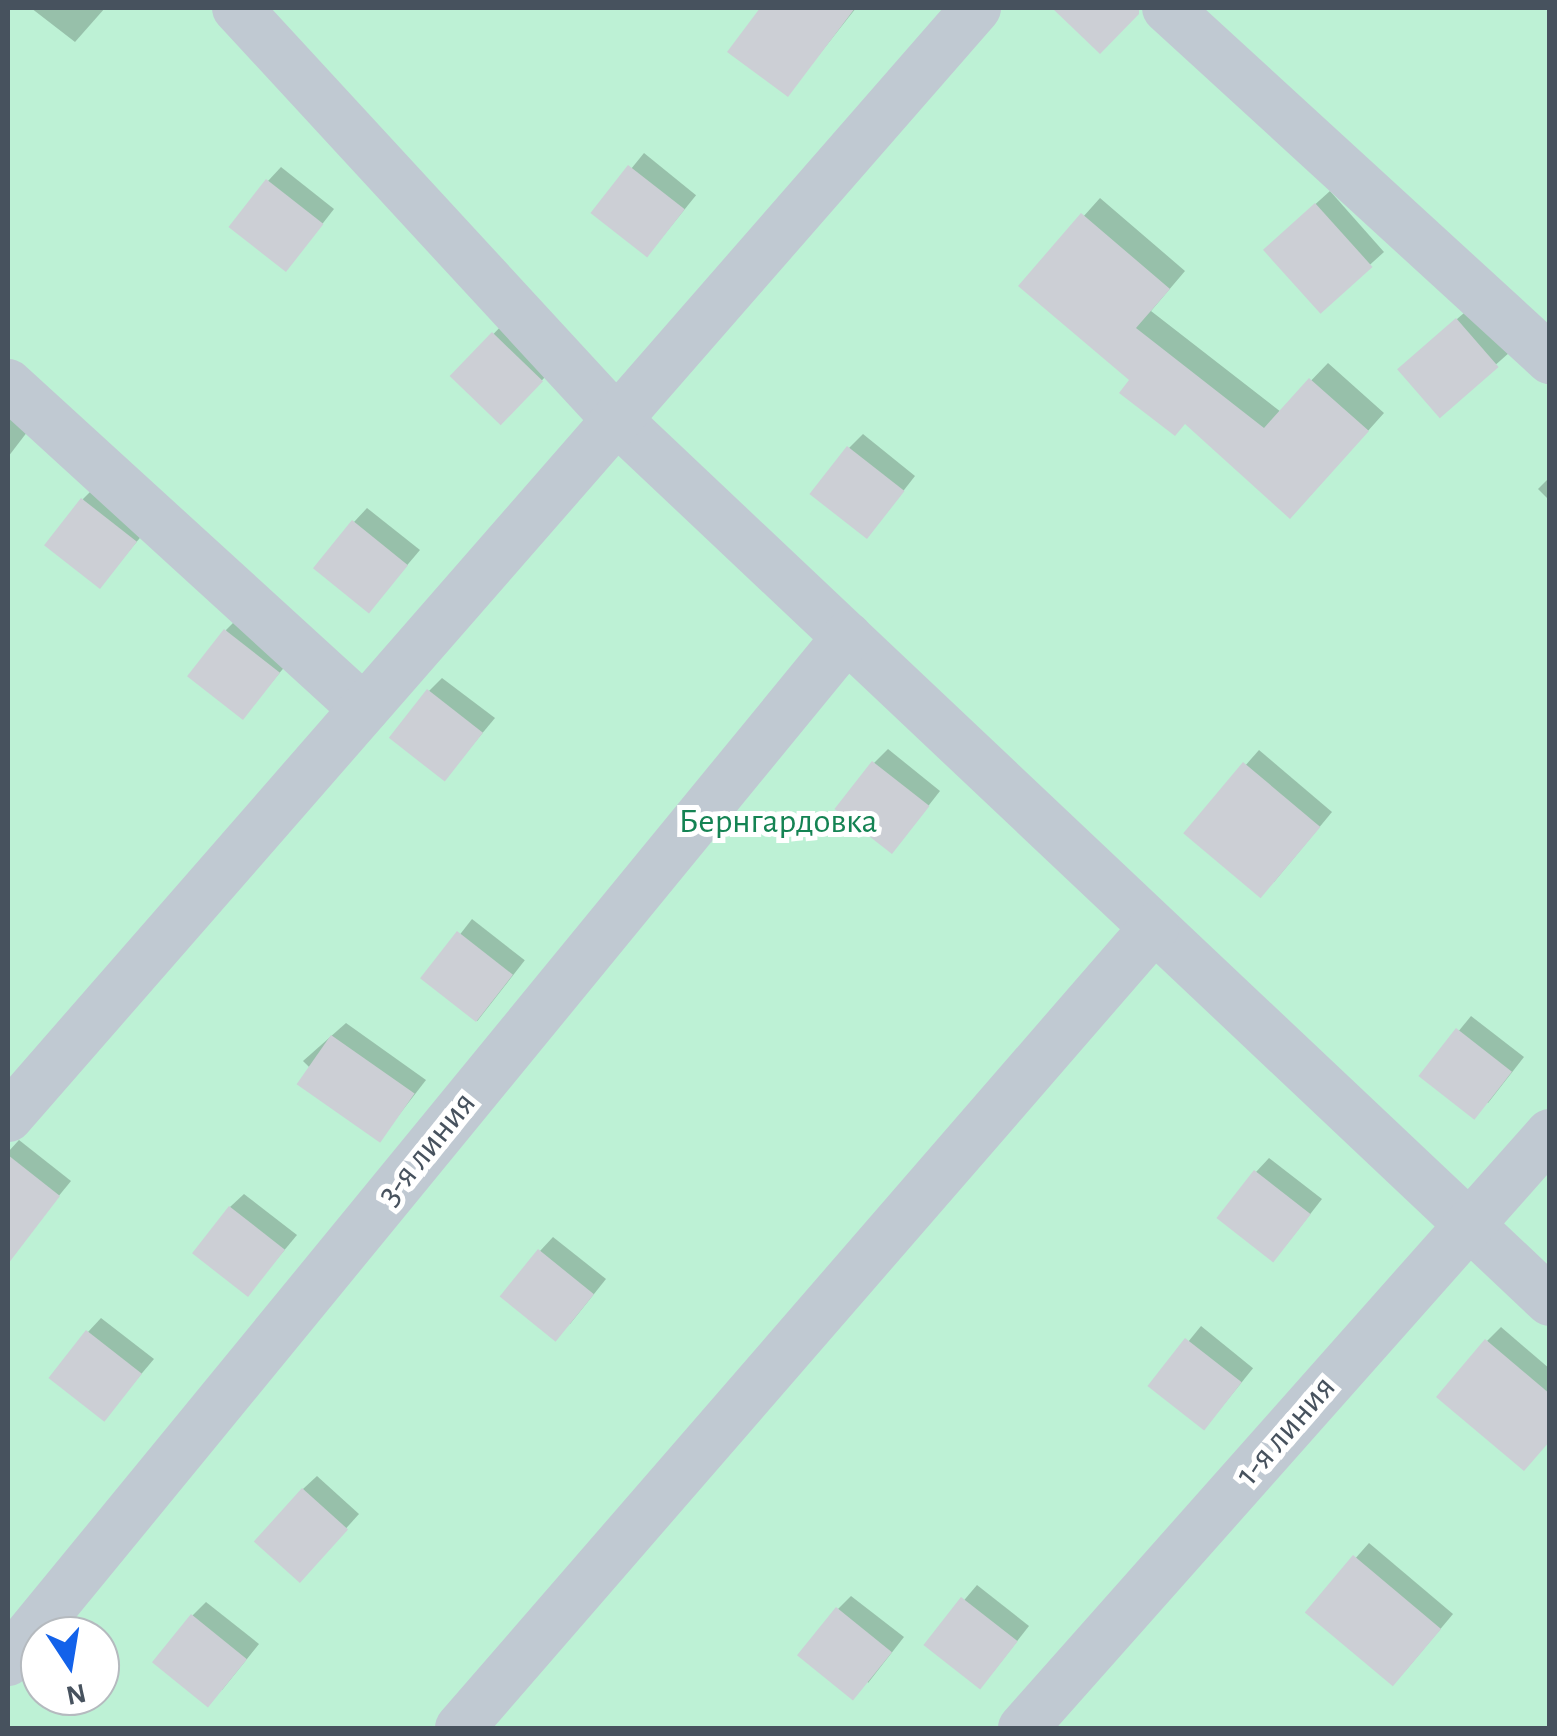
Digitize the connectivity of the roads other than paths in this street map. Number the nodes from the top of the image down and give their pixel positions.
1 (237, 8) edge
2 (976, 8) edge
3 (1167, 8) edge
4 (1550, 359) edge
5 (8, 384) edge
6 (617, 420) junction
7 (847, 637) junction
8 (364, 710) junction
9 (1154, 928) junction
10 (8, 1117) edge
11 (1550, 1134) edge
12 (1468, 1224) junction
13 (1550, 1301) edge
14 (8, 1661) edge
15 (460, 1728) edge
16 (1023, 1728) edge

1 - 6 street
2 - 6 street
3 - 4 street
5 - 8 street
6 - 7 street
6 - 8 street
7 - 9 street
7 - 14 street, 3-я линия
8 - 10 street
9 - 12 street
9 - 15 street
11 - 12 street, 1-я линия
12 - 13 street
12 - 16 street, 1-я линия

